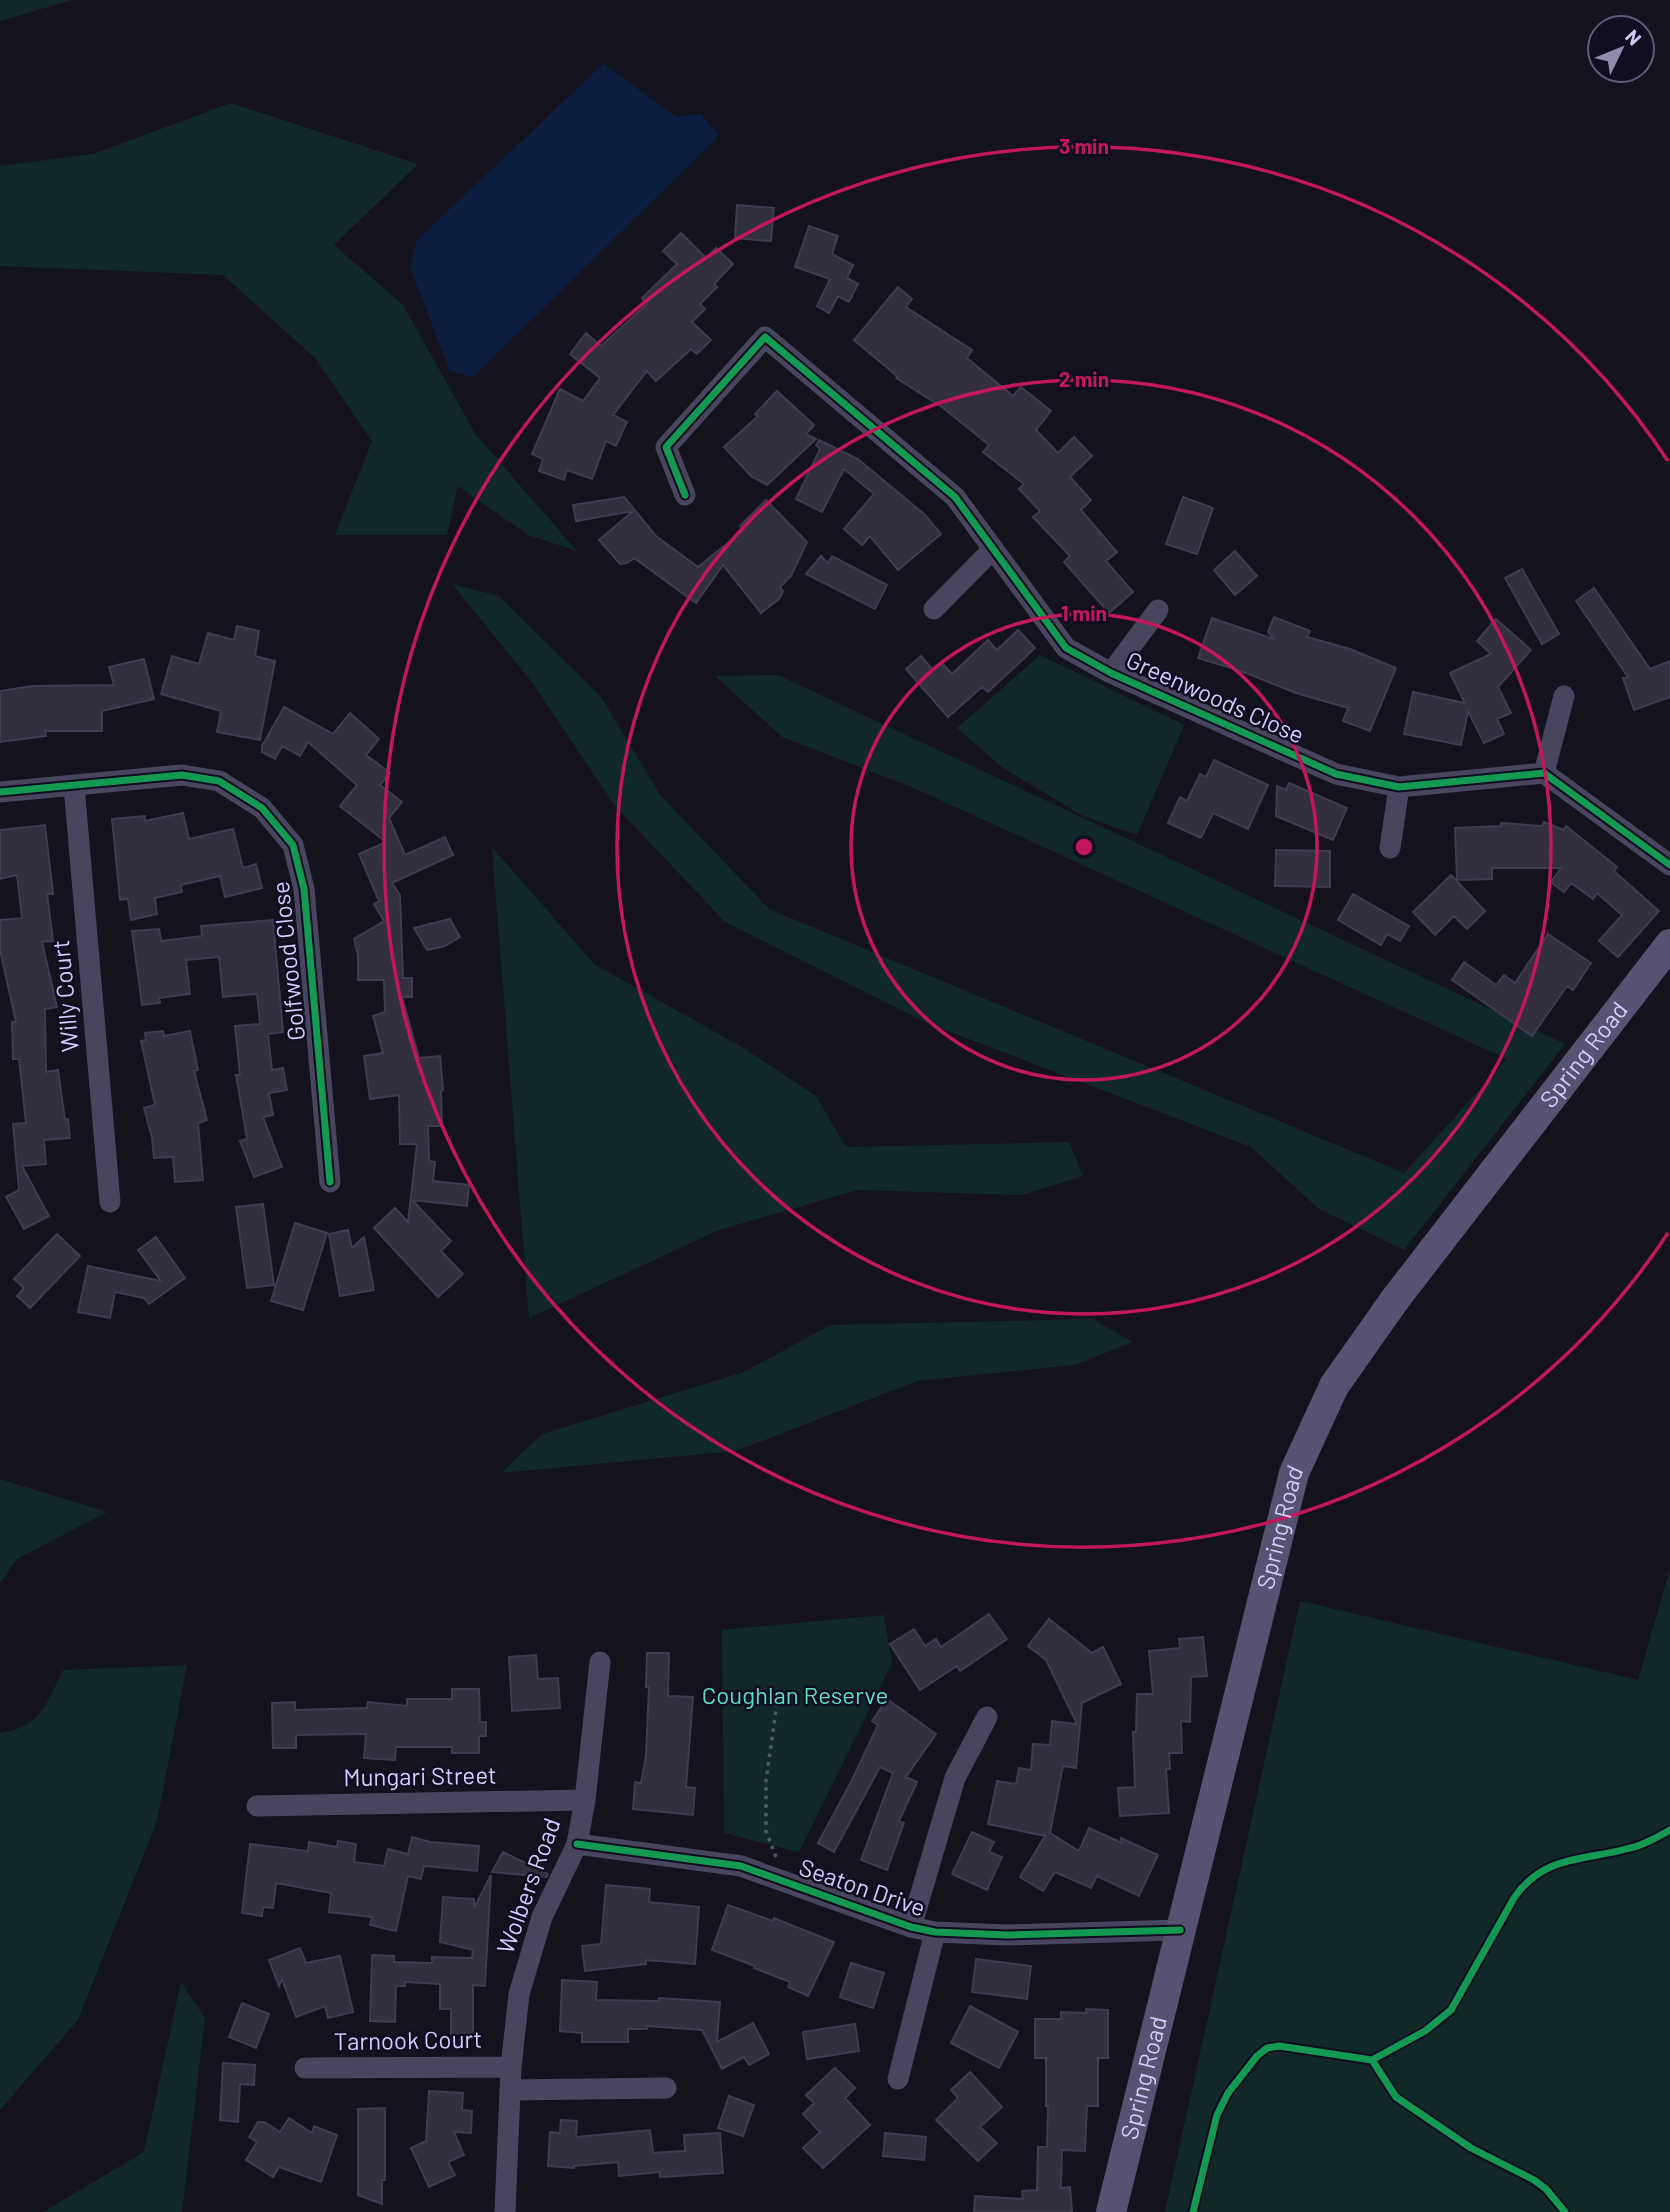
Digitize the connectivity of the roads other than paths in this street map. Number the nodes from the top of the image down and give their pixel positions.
1 (685, 495) dead end
2 (993, 549) junction
3 (934, 609) dead end
4 (1158, 610) dead end
5 (1111, 673) junction
6 (1564, 696) dead end
7 (1544, 773) junction
8 (74, 786) junction
9 (1399, 787) junction
10 (0, 792) edge
11 (1390, 848) dead end
12 (1670, 865) edge
13 (1670, 944) edge
14 (330, 1182) dead end
15 (110, 1202) dead end
16 (600, 1662) dead end
17 (988, 1717) dead end
18 (585, 1800) junction
19 (257, 1806) dead end
20 (577, 1844) junction
21 (911, 1927) junction
22 (1181, 1930) junction
23 (935, 1932) junction
24 (511, 2067) junction
25 (305, 2068) dead end
26 (898, 2079) dead end
27 (666, 2088) dead end
28 (510, 2090) junction
29 (505, 2212) edge
30 (1111, 2212) edge

1 - 2 street, Greenwoods Close
2 - 3 street
2 - 5 street, Greenwoods Close
4 - 5 street
5 - 9 street, Greenwoods Close
6 - 7 street
7 - 9 street, Greenwoods Close
7 - 12 street
8 - 10 street, Golfwood Close
8 - 14 street, Golfwood Close
8 - 15 street, Willy Court
9 - 11 street
13 - 22 main road, Spring Road
16 - 18 street, Wolbers Road
17 - 21 street
18 - 19 street, Mungari Street
18 - 20 street, Wolbers Road
20 - 21 street, Seaton Drive
20 - 24 street, Wolbers Road
21 - 23 street, Seaton Drive
22 - 23 street, Seaton Drive
22 - 30 main road, Spring Road
23 - 26 street
24 - 25 street, Tarnook Court
24 - 28 street, Wolbers Road
27 - 28 street
28 - 29 street, Wolbers Road

